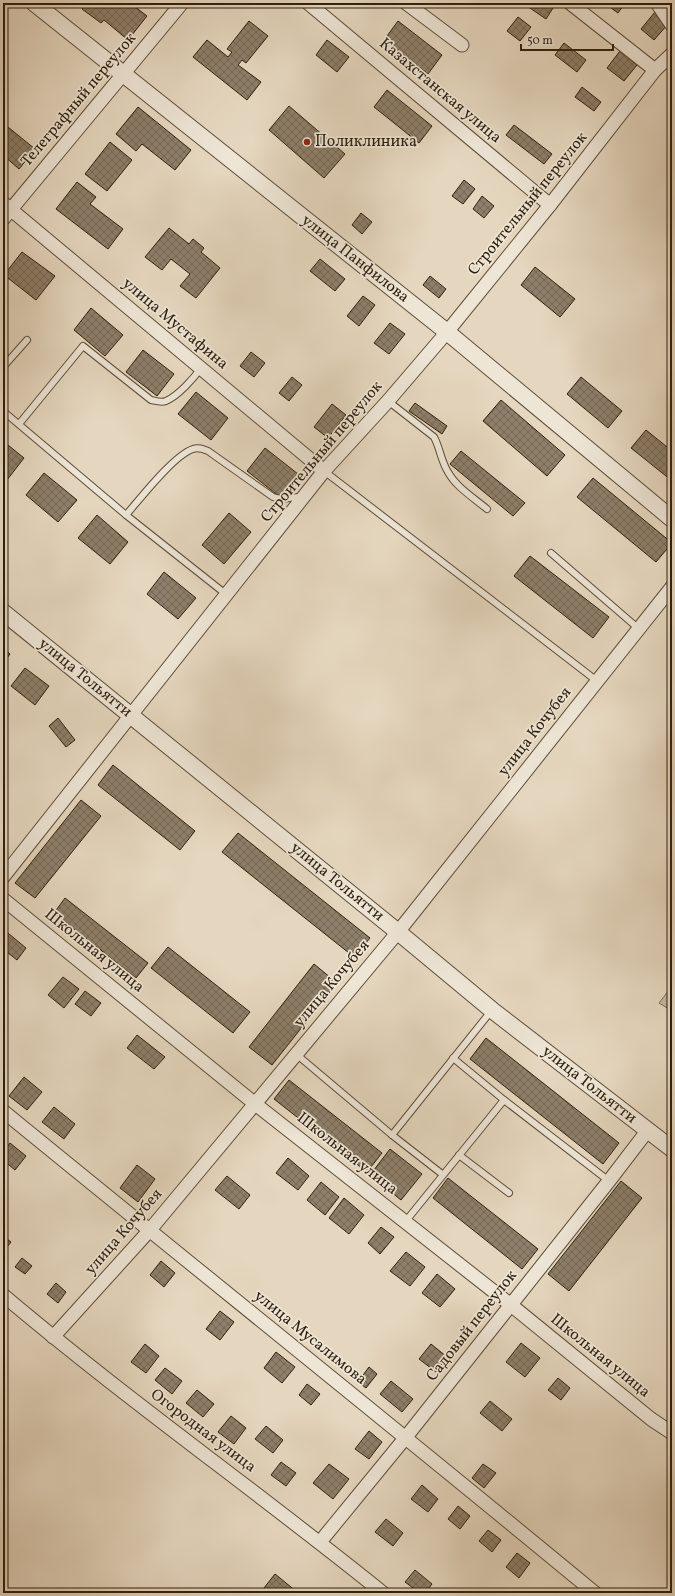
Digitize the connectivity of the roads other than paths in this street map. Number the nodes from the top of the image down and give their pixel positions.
1 (34, 3) edge
2 (182, 3) edge
3 (308, 3) edge
4 (406, 3) edge
5 (570, 3) edge
6 (657, 3) edge
7 (672, 25) edge
8 (462, 45) dead end
9 (672, 54) edge
10 (655, 70) junction
11 (122, 75) junction
12 (550, 206) junction
13 (6, 211) edge
14 (447, 332) junction
15 (27, 340) dead end
16 (3, 367) edge
17 (201, 368) junction
18 (388, 401) junction
19 (3, 411) edge
20 (19, 424) junction
21 (324, 471) junction
22 (303, 498) junction
23 (487, 509) dead end
24 (126, 515) junction
25 (672, 519) edge
26 (551, 553) dead end
27 (672, 587) edge
28 (227, 595) junction
29 (3, 612) edge
30 (639, 629) junction
31 (598, 681) junction
32 (131, 716) junction
33 (3, 878) edge
34 (3, 899) edge
35 (398, 932) junction
36 (492, 1010) junction
37 (296, 1054) junction
38 (453, 1058) junction
39 (504, 1100) junction
40 (254, 1103) junction
41 (3, 1111) edge
42 (648, 1130) junction
43 (392, 1135) junction
44 (672, 1149) edge
45 (459, 1154) junction
46 (442, 1174) junction
47 (609, 1181) junction
48 (509, 1193) dead end
49 (405, 1222) junction
50 (149, 1231) junction
51 (3, 1295) edge
52 (510, 1304) junction
53 (53, 1337) junction
54 (672, 1433) edge
55 (406, 1437) junction
56 (320, 1542) junction
57 (383, 1593) edge
58 (595, 1593) edge

1 - 11 street, улица Панфилова
2 - 11 street, Телеграфный переулок
3 - 12 street, Казахстанская улица
4 - 8 street
5 - 10 street
6 - 7 street
9 - 10 street, Строительный переулок
10 - 12 street, Строительный переулок
11 - 13 street, Телеграфный переулок
11 - 14 street, улица Панфилова
12 - 14 street, Строительный переулок
13 - 17 street, улица Мустафина
14 - 18 street, Строительный переулок
14 - 25 street, улица Панфилова
15 - 16 lane
17 - 20 lane
17 - 21 street, улица Мустафина
18 - 21 street, Строительный переулок
18 - 23 lane
19 - 20 lane
20 - 24 lane
21 - 22 street, Строительный переулок
21 - 31 lane
22 - 24 lane
22 - 28 street, Строительный переулок
24 - 28 lane
26 - 30 lane
27 - 30 street, улица Кочубея
28 - 32 street, Строительный переулок
29 - 32 street, улица Тольятти
30 - 31 street, улица Кочубея
31 - 35 street, улица Кочубея
32 - 33 street, Строительный переулок
32 - 35 street, улица Тольятти
34 - 40 street, Школьная улица
35 - 36 street, улица Тольятти
35 - 37 street, улица Кочубея
36 - 38 lane
36 - 42 street, улица Тольятти
37 - 40 street, улица Кочубея
37 - 43 lane
38 - 39 lane
38 - 43 lane
39 - 45 lane
39 - 47 lane
40 - 49 street, Школьная улица
40 - 50 street, улица Кочубея
41 - 50 street, улица Мусалимова
42 - 44 street, улица Тольятти
42 - 47 street, Садовый переулок
43 - 46 lane
45 - 46 lane
45 - 48 lane
46 - 49 lane
47 - 52 street, Садовый переулок
49 - 52 street, Школьная улица
50 - 53 street, улица Кочубея
50 - 55 street, улица Мусалимова
51 - 53 street, Огородная улица
52 - 54 street, Школьная улица
52 - 55 street, Садовый переулок
53 - 56 street, Огородная улица
55 - 56 street, Садовый переулок
55 - 58 street, улица Мусалимова
56 - 57 street, Огородная улица

